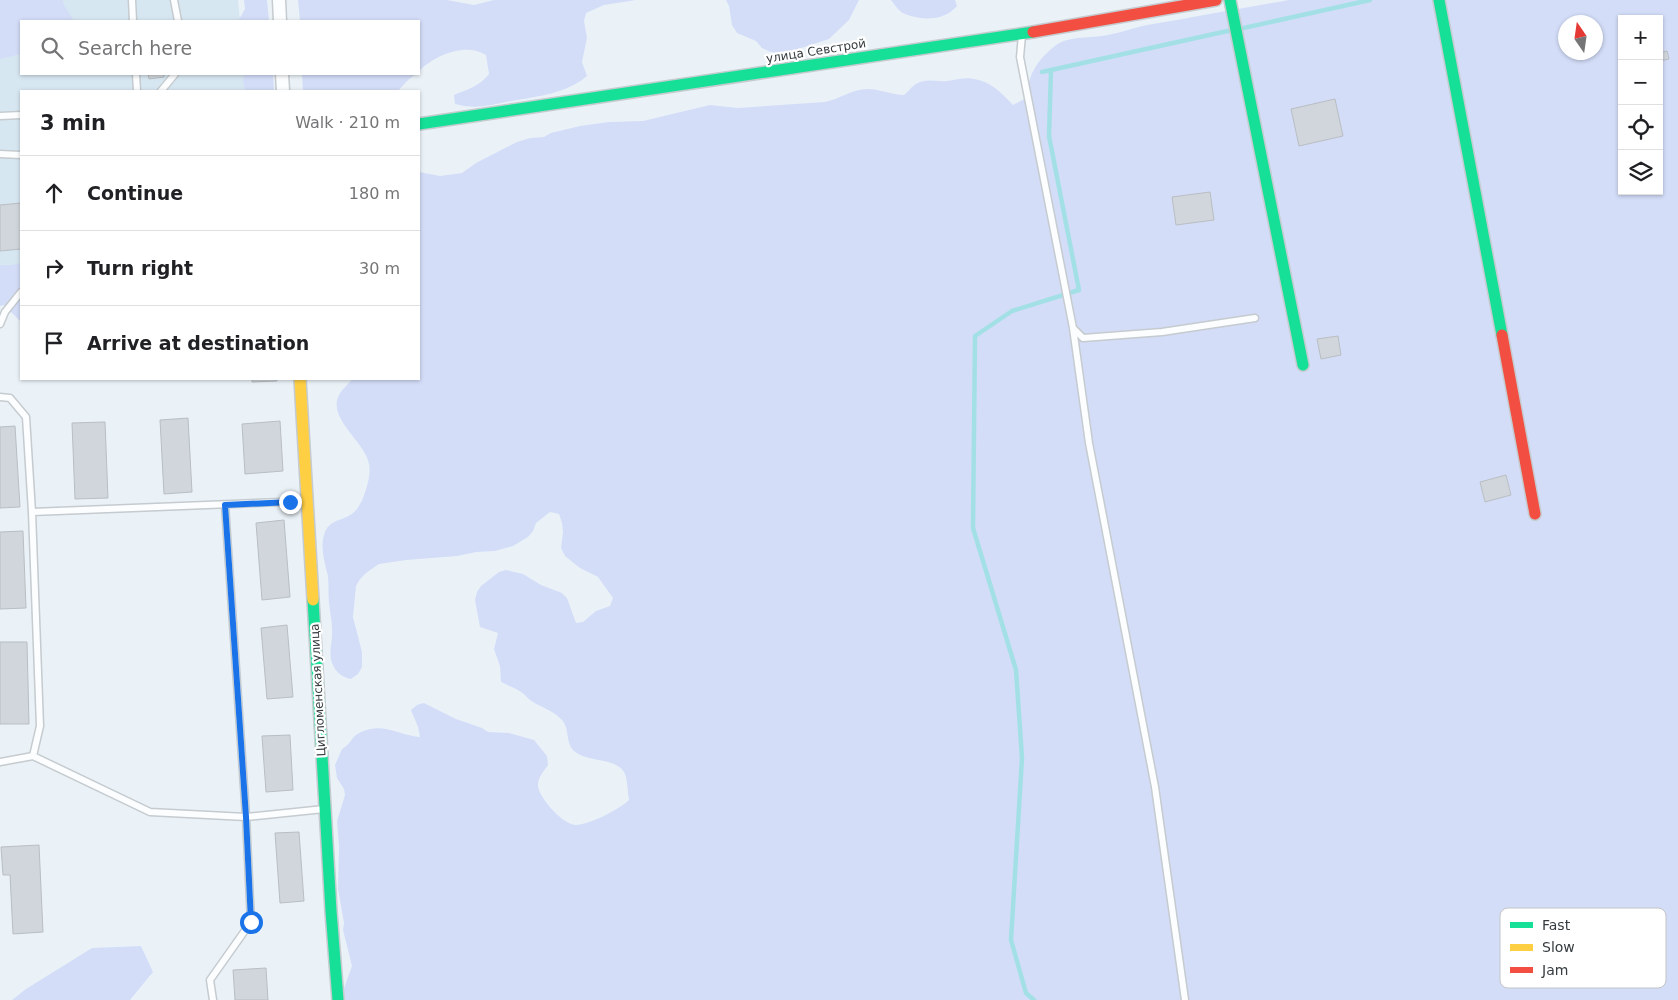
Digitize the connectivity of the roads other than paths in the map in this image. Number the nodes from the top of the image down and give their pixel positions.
1 (132, 0) edge
2 (174, 0) edge
3 (279, 0) edge
4 (1216, 0) edge
5 (1230, 0) edge
6 (1438, 0) edge
7 (133, 20) edge
8 (178, 20) edge
9 (280, 20) edge
10 (1022, 34) junction
11 (136, 75) edge
12 (173, 75) edge
13 (282, 75) edge
14 (137, 90) edge
15 (162, 90) edge
16 (283, 90) edge
17 (20, 115) edge
18 (0, 116) edge
19 (420, 124) edge
20 (0, 154) edge
21 (20, 155) edge
22 (20, 293) edge
23 (1255, 318) dead end
24 (0, 324) edge
25 (1073, 328) junction
26 (1303, 365) dead end
27 (300, 380) edge
28 (0, 397) edge
29 (308, 501) junction
30 (225, 505) junction
31 (32, 512) junction
32 (1535, 514) dead end
33 (33, 756) junction
34 (0, 762) edge
35 (325, 809) junction
36 (246, 817) junction
37 (213, 1000) edge
38 (338, 1000) edge
39 (1185, 1000) edge

1 - 7 lane
2 - 8 lane
3 - 9 street
4 - 10 street, улица Севстрой
5 - 26 street
6 - 32 street
10 - 19 street, улица Севстрой
10 - 25 lane
11 - 14 lane
12 - 15 lane
13 - 16 street
17 - 18 lane
20 - 21 lane
22 - 24 lane
23 - 25 lane
25 - 39 lane
27 - 29 street, Цигломенская улица
28 - 31 lane
29 - 30 lane
29 - 35 street, Цигломенская улица
30 - 31 lane
30 - 36 lane
31 - 33 lane
33 - 34 lane
33 - 36 lane
35 - 36 lane
35 - 38 street, Цигломенская улица
36 - 37 lane

